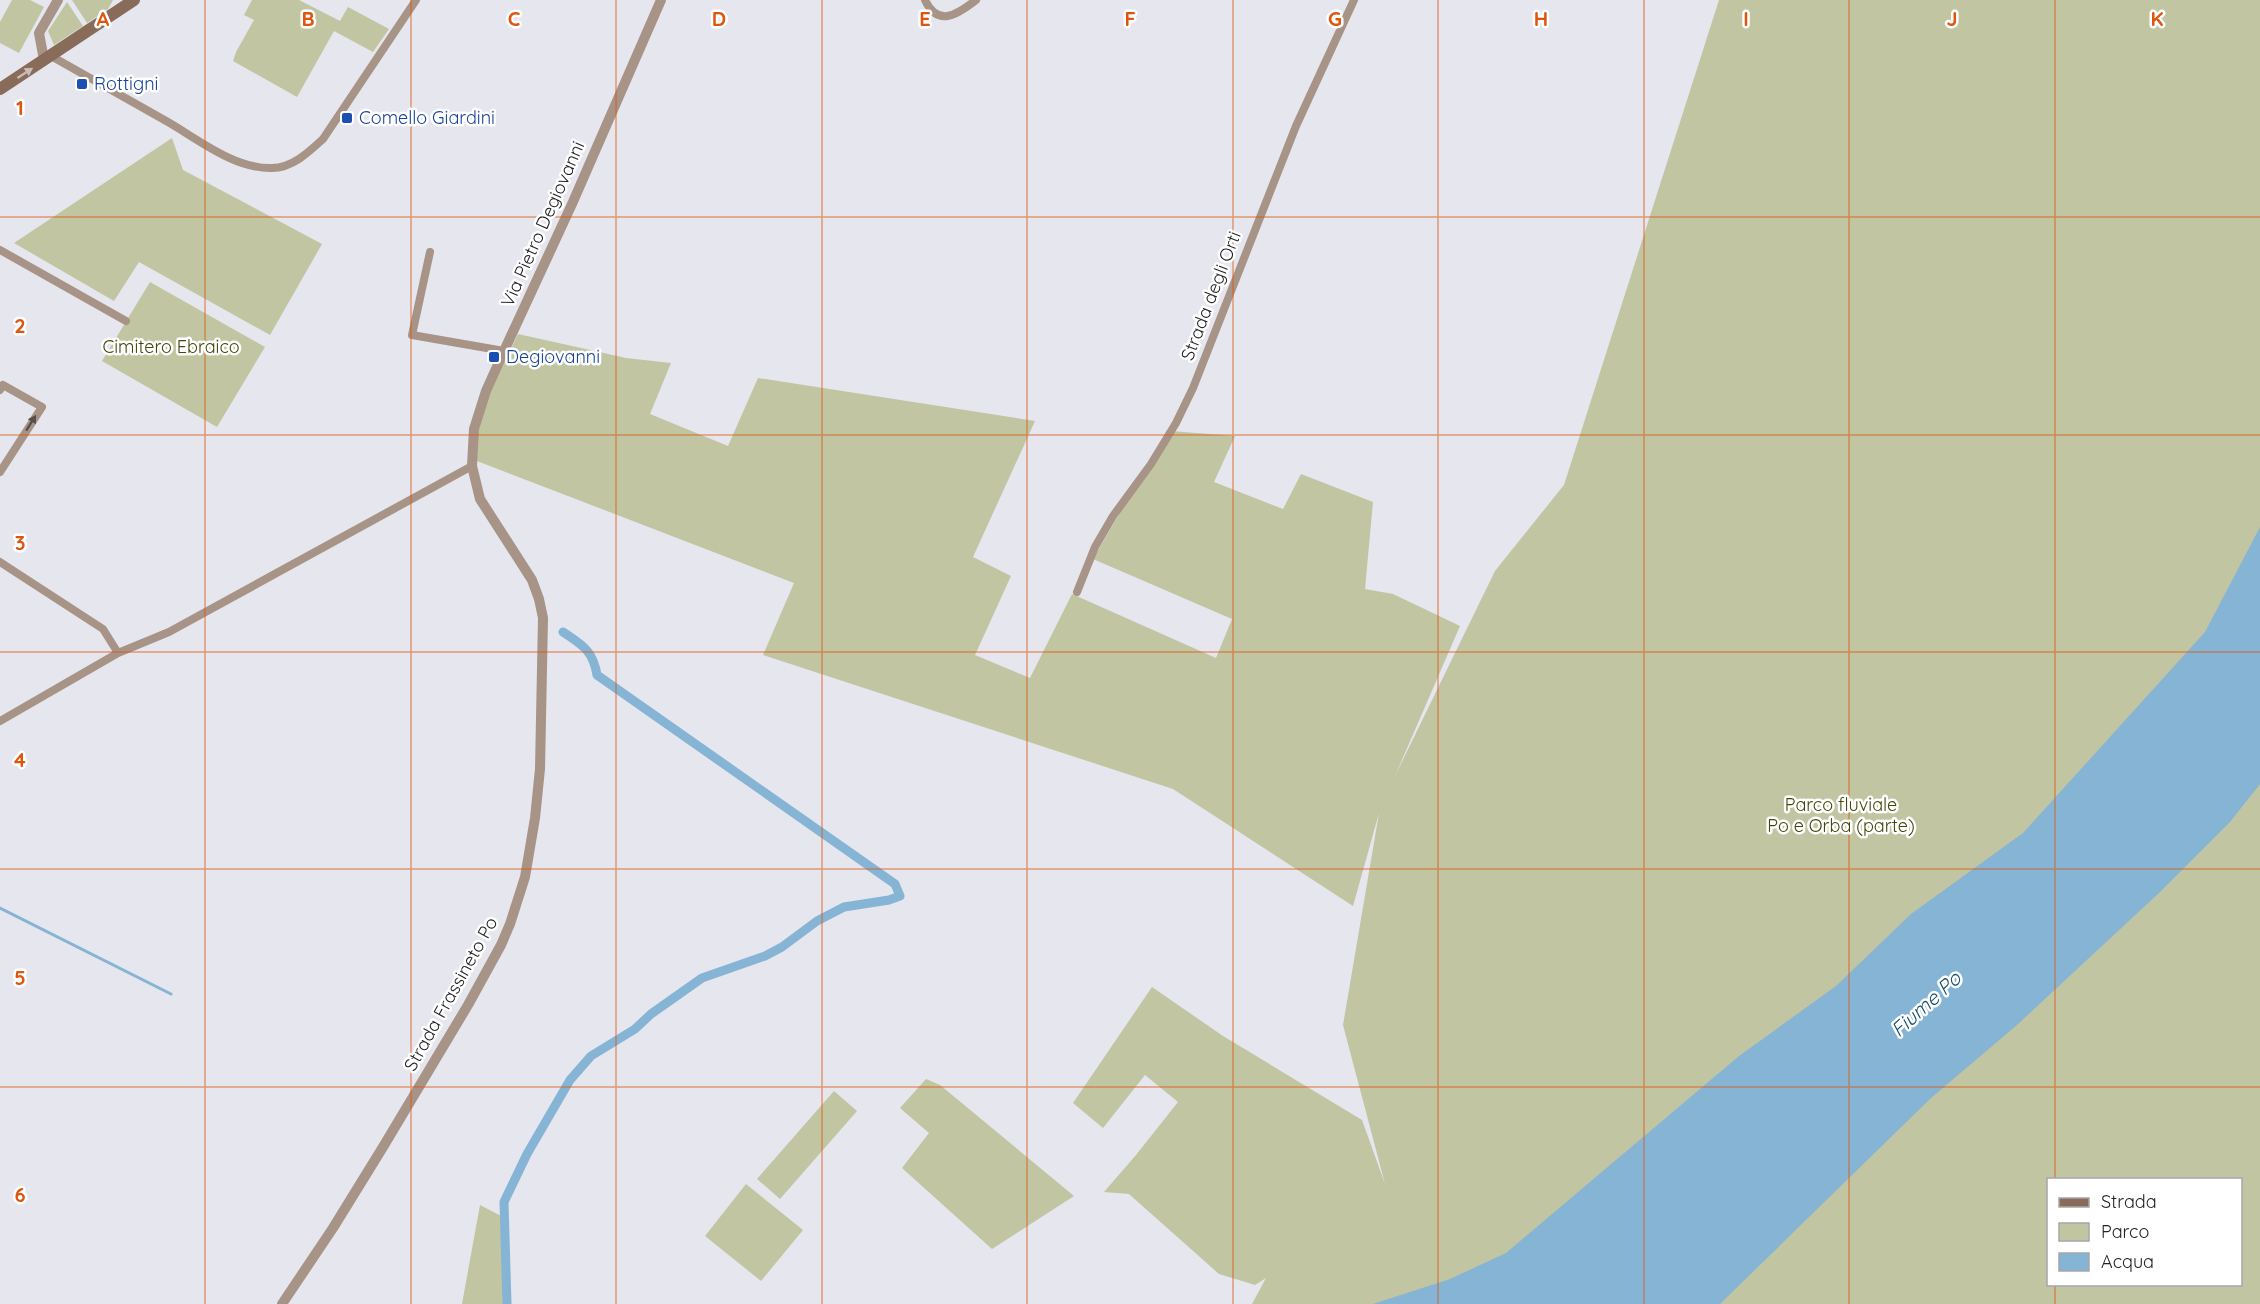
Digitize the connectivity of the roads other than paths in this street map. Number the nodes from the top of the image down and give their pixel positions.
1 (58, 0) edge
2 (120, 0) edge
3 (134, 0) edge
4 (416, 0) edge
5 (661, 0) edge
6 (925, 0) edge
7 (976, 0) edge
8 (1354, 0) edge
9 (106, 20) junction
10 (48, 58) junction
11 (0, 89) edge
12 (0, 250) edge
13 (430, 252) dead end
14 (126, 321) dead end
15 (504, 351) junction
16 (0, 390) edge
17 (472, 466) junction
18 (0, 472) edge
19 (0, 562) edge
20 (1077, 592) dead end
21 (117, 653) junction
22 (0, 721) edge
23 (282, 1304) edge

1 - 10 street
2 - 9 main road
3 - 9 main road
4 - 10 street
5 - 15 street, Via Pietro Degiovanni
6 - 7 street
8 - 20 street, Strada degli Orti
9 - 10 main road
11 -> 10 main road
12 - 14 street
13 - 15 street
15 - 17 street, Via Pietro Degiovanni
18 -> 16 street
17 - 21 street
17 - 23 street, Strada Frassineto Po
19 - 21 street
21 - 22 street

